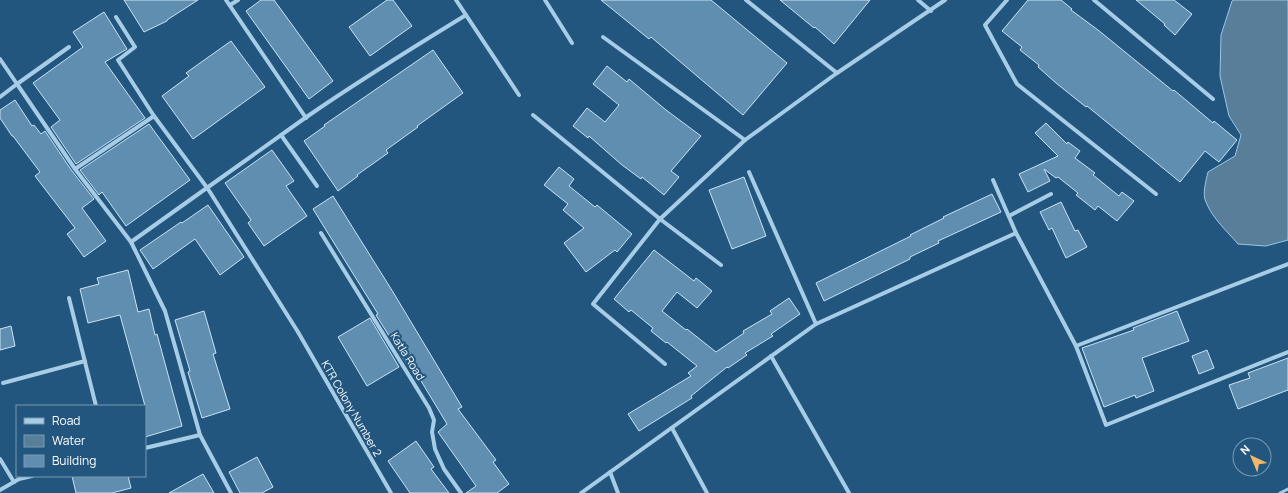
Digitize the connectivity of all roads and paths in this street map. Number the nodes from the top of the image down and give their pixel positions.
1 (226, 0) edge
2 (238, 0) edge
3 (456, 0) edge
4 (545, 0) edge
5 (746, 0) edge
6 (918, 0) edge
7 (945, 0) edge
8 (1007, 0) edge
9 (1094, 0) edge
10 (230, 5) junction
11 (931, 10) junction
12 (466, 15) junction
13 (116, 17) dead end
14 (603, 37) dead end
15 (572, 43) dead end
16 (69, 47) dead end
17 (0, 59) edge
18 (837, 73) junction
19 (18, 84) junction
20 (519, 95) dead end
21 (0, 97) edge
22 (1213, 99) dead end
23 (534, 115) dead end
24 (154, 116) junction
25 (306, 118) junction
26 (281, 135) junction
27 (745, 140) junction
28 (75, 169) junction
29 (749, 172) dead end
30 (993, 180) dead end
31 (317, 186) dead end
32 (208, 188) junction
33 (1051, 194) dead end
34 (1156, 194) dead end
35 (1009, 216) junction
36 (660, 219) junction
37 (321, 233) dead end
38 (1016, 233) junction
39 (131, 242) junction
40 (1288, 264) edge
41 (721, 265) dead end
42 (68, 298) dead end
43 (816, 324) junction
44 (1076, 346) junction
45 (1288, 352) edge
46 (771, 356) junction
47 (85, 361) junction
48 (665, 364) dead end
49 (3, 382) dead end
50 (96, 405) edge
51 (672, 428) junction
52 (200, 435) junction
53 (146, 448) edge
54 (0, 459) edge
55 (610, 472) junction
56 (28, 477) edge
57 (14, 482) junction
58 (1288, 489) edge
59 (0, 490) edge
60 (231, 493) edge
61 (391, 493) edge
62 (461, 493) edge
63 (581, 493) edge
64 (618, 493) edge
65 (707, 493) edge
66 (848, 493) edge
67 (1280, 493) edge

1 - 10 street
2 - 10 street
3 - 12 street
4 - 15 street
5 - 18 street
6 - 11 street
7 - 11 street
8 - 34 street
9 - 22 street
10 - 25 street
11 - 18 street
12 - 20 street
12 - 25 street
13 - 24 street, KTR Colony Number 2
14 - 27 street
16 - 19 street
17 - 19 street
18 - 27 street
19 - 21 street
19 - 28 street
23 - 36 street
24 - 28 street
24 - 32 street, KTR Colony Number 2
25 - 26 street
26 - 31 street
26 - 32 street
27 - 36 street
28 - 39 street
29 - 43 street
30 - 35 street
32 - 39 street
32 - 61 street, KTR Colony Number 2
33 - 35 street
35 - 38 street
36 - 41 street
36 - 48 street
37 - 62 street, Katla Road
38 - 43 street
38 - 44 street
39 - 52 street
40 - 44 street
42 - 47 street
43 - 46 street
44 - 45 street
46 - 51 street
46 - 66 street
47 - 49 street
47 - 50 street
51 - 55 street
51 - 65 street
52 - 53 street
52 - 60 street
54 - 57 street
55 - 63 street
55 - 64 street
56 - 57 street
57 - 59 street
58 - 67 lane

